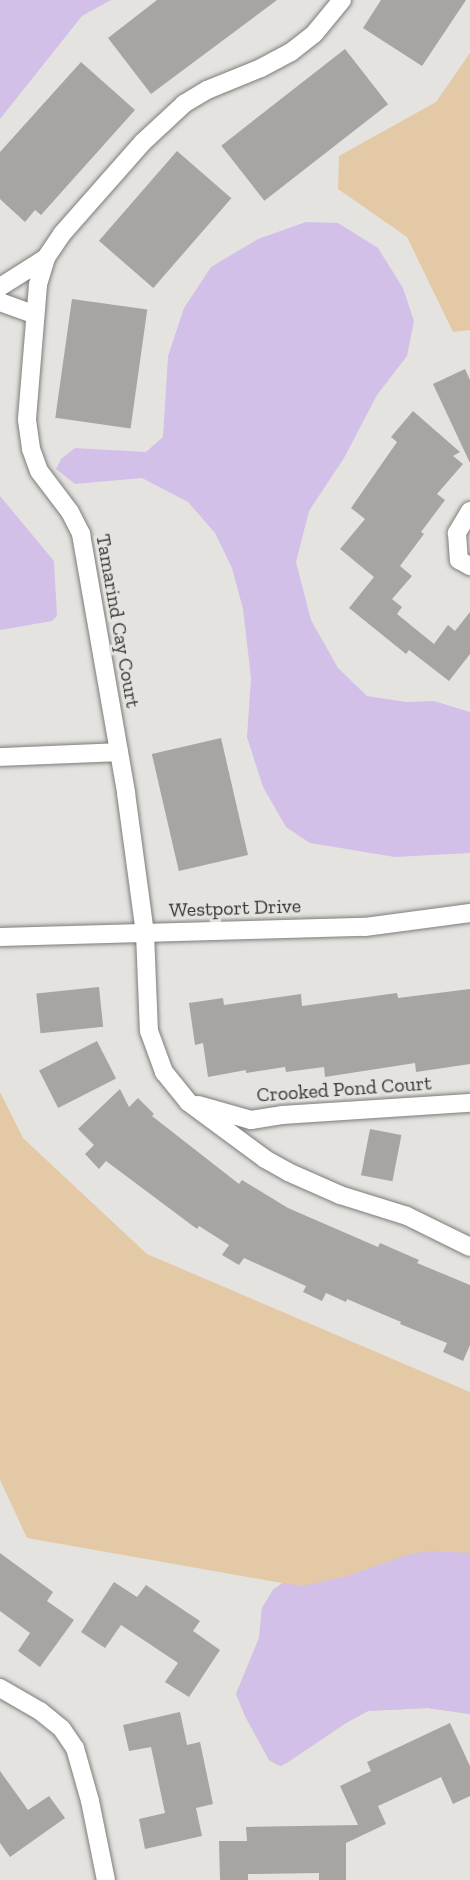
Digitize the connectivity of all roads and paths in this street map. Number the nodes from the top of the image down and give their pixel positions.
1 (342, 0) edge
2 (46, 258) junction
3 (0, 287) edge
4 (0, 302) edge
5 (34, 315) junction
6 (470, 512) edge
7 (470, 566) edge
8 (119, 752) junction
9 (0, 757) edge
10 (470, 913) edge
11 (145, 933) junction
12 (0, 937) edge
13 (188, 1102) junction
14 (470, 1103) edge
15 (470, 1247) edge
16 (0, 1688) edge
17 (106, 1880) edge

1 - 2 street, Tamarind Cay Court
2 - 3 street, Tamarind Cay Court
2 - 5 street, Tamarind Cay Court
4 - 5 street
5 - 8 street, Tamarind Cay Court
6 - 7 street
8 - 9 street
8 - 11 street, Tamarind Cay Court
10 - 11 street, Westport Drive
11 - 12 street, Westport Drive
11 - 13 street, Tamarind Cay Court
13 - 14 street, Crooked Pond Court
13 - 15 street, Tamarind Cay Court
16 - 17 street

